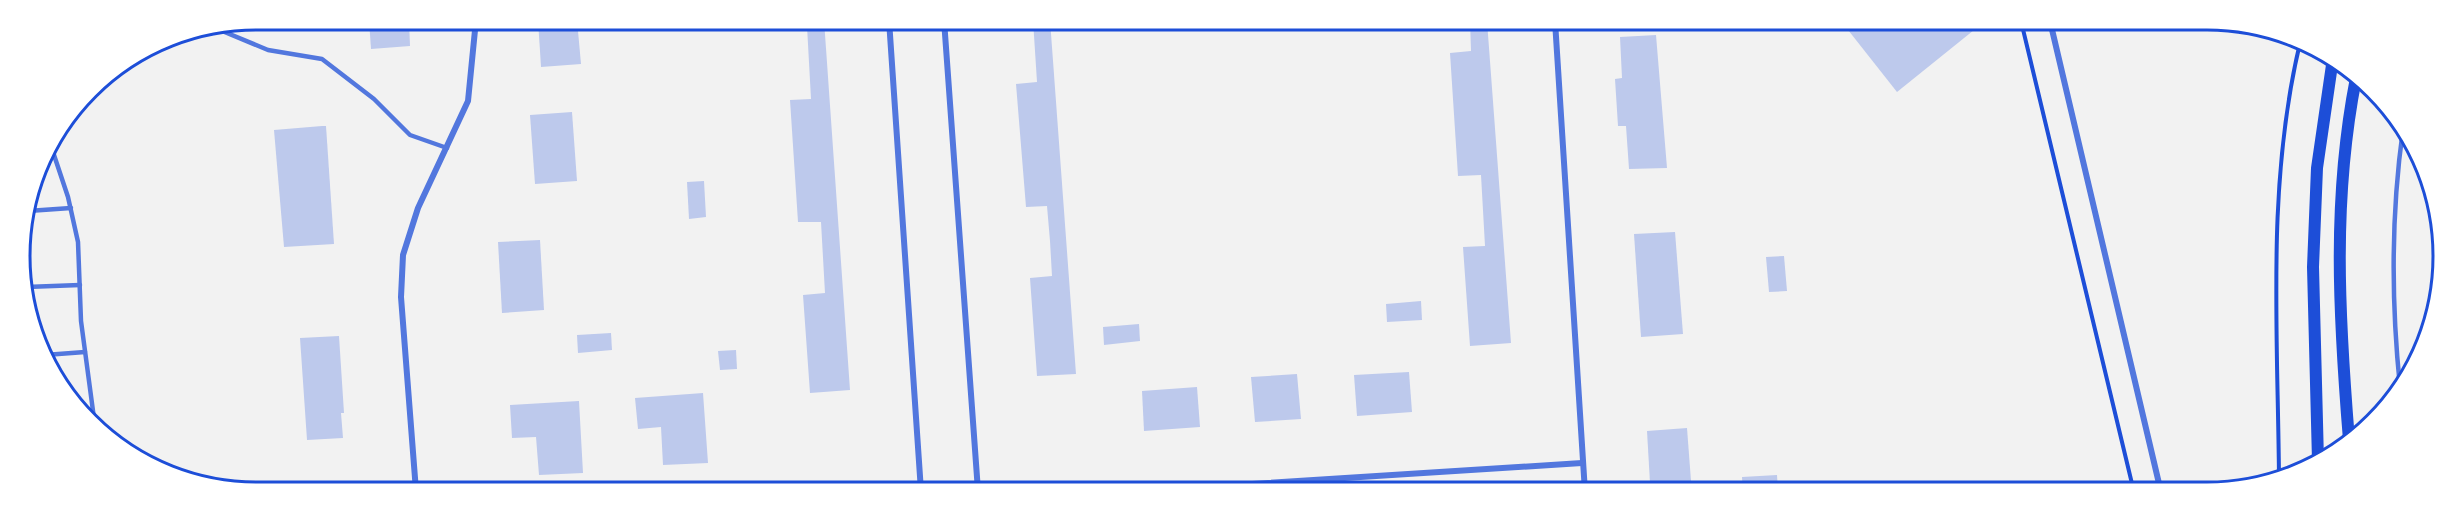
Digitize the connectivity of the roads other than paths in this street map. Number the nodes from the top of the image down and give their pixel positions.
1 (476, 30) edge
2 (890, 30) edge
3 (945, 30) edge
4 (1556, 30) edge
5 (2051, 30) edge
6 (226, 32) edge
7 (2332, 67) edge
8 (2355, 85) edge
9 (2402, 141) edge
10 (447, 148) junction
11 (54, 155) edge
12 (71, 208) junction
13 (34, 211) edge
14 (80, 285) junction
15 (32, 287) edge
16 (85, 352) junction
17 (52, 354) edge
18 (2399, 376) edge
19 (93, 413) edge
20 (2349, 432) edge
21 (2318, 453) edge
22 (1582, 463) junction
23 (415, 482) edge
24 (920, 482) edge
25 (977, 482) edge
26 (1283, 482) edge
27 (1584, 482) edge
28 (2160, 482) edge

1 - 10 street
2 - 24 street
3 - 25 street
4 - 22 street
5 - 28 street
6 - 10 lane
7 - 21 main road
8 - 20 main road
9 - 18 lane
10 - 23 street
11 - 12 lane
12 - 13 lane
12 - 14 lane
14 - 15 lane
14 - 16 lane
16 - 17 lane
16 - 19 lane
22 - 26 street
22 - 27 street

